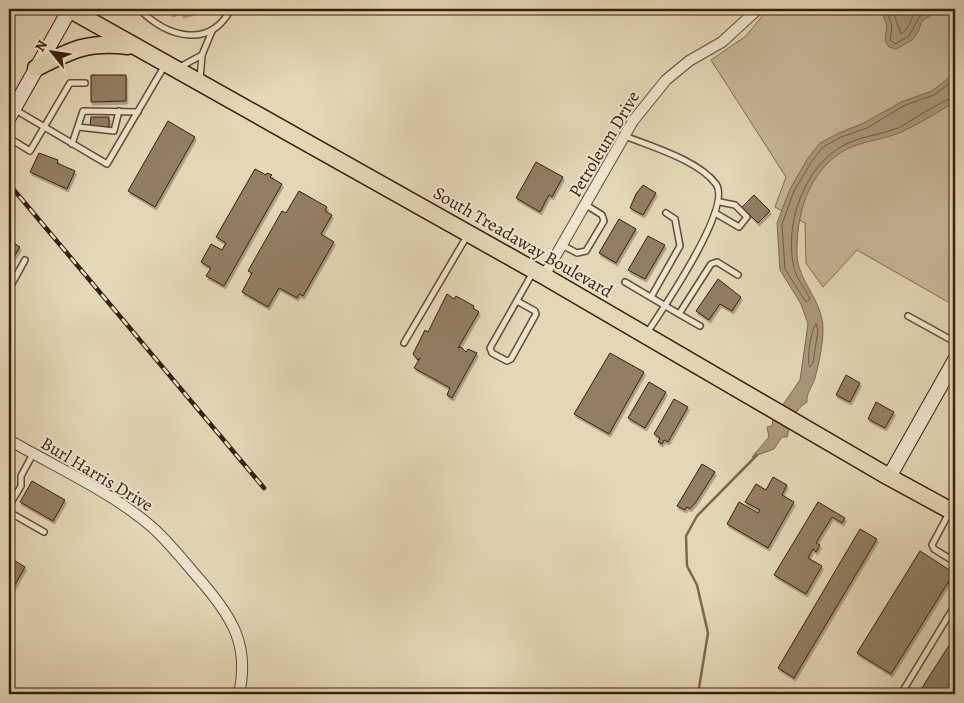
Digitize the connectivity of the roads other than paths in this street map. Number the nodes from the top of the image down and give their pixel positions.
1 (69, 9) edge
2 (139, 9) edge
3 (231, 9) edge
4 (758, 9) edge
5 (212, 31) junction
6 (136, 46) junction
7 (202, 55) junction
8 (171, 66) junction
9 (36, 68) junction
10 (200, 82) junction
11 (85, 83) dead end
12 (119, 111) junction
13 (138, 112) junction
14 (11, 113) edge
15 (45, 127) junction
16 (78, 127) junction
17 (625, 136) junction
18 (9, 138) edge
19 (72, 144) junction
20 (720, 202) junction
21 (586, 205) junction
22 (666, 213) dead end
23 (715, 213) junction
24 (468, 234) junction
25 (562, 245) junction
26 (25, 260) dead end
27 (539, 274) junction
28 (738, 275) dead end
29 (11, 281) edge
30 (625, 282) dead end
31 (9, 289) edge
32 (650, 298) junction
33 (517, 301) junction
34 (664, 306) junction
35 (679, 314) junction
36 (908, 316) dead end
37 (700, 326) dead end
38 (646, 336) junction
39 (955, 342) edge
40 (404, 343) dead end
41 (955, 360) edge
42 (9, 440) edge
43 (33, 454) junction
44 (889, 477) junction
45 (9, 506) edge
46 (953, 511) edge
47 (9, 512) edge
48 (44, 532) dead end
49 (955, 562) edge
50 (955, 605) edge
51 (239, 694) edge
52 (901, 694) edge

1 - 6 main road, South Treadaway Boulevard
1 - 9 street
2 - 5 lane
3 - 5 lane
4 - 17 street, Petroleum Drive
5 - 7 lane
6 - 8 main road, South Treadaway Boulevard
6 - 9 main road
7 - 8 lane
7 - 10 lane
8 - 10 main road, South Treadaway Boulevard
8 - 13 lane
9 - 14 street
10 - 24 main road, South Treadaway Boulevard
11 - 15 lane
12 - 13 lane
12 - 16 lane
12 - 16 lane
13 - 19 lane
14 - 15 lane
15 - 18 lane
15 - 19 lane
16 - 19 lane
17 - 20 lane
17 - 21 street, Petroleum Drive
20 - 23 lane
20 - 23 lane
21 - 25 street, Petroleum Drive
21 - 25 lane
22 - 32 lane
23 - 34 lane
24 - 27 main road, South Treadaway Boulevard
24 - 40 lane
25 - 27 street, Petroleum Drive
26 - 29 lane
27 - 33 lane
27 - 38 main road, South Treadaway Boulevard
28 - 35 lane
29 - 31 lane
30 - 32 lane
32 - 34 lane
33 - 33 lane
34 - 35 lane
34 - 38 lane
35 - 37 lane
36 - 39 lane
38 - 44 main road, South Treadaway Boulevard
41 - 44 street
42 - 43 street, Burl Harris Drive
43 - 45 lane
43 - 51 street, Burl Harris Drive
44 - 46 main road, South Treadaway Boulevard
46 - 49 lane
47 - 48 lane
50 - 52 lane

